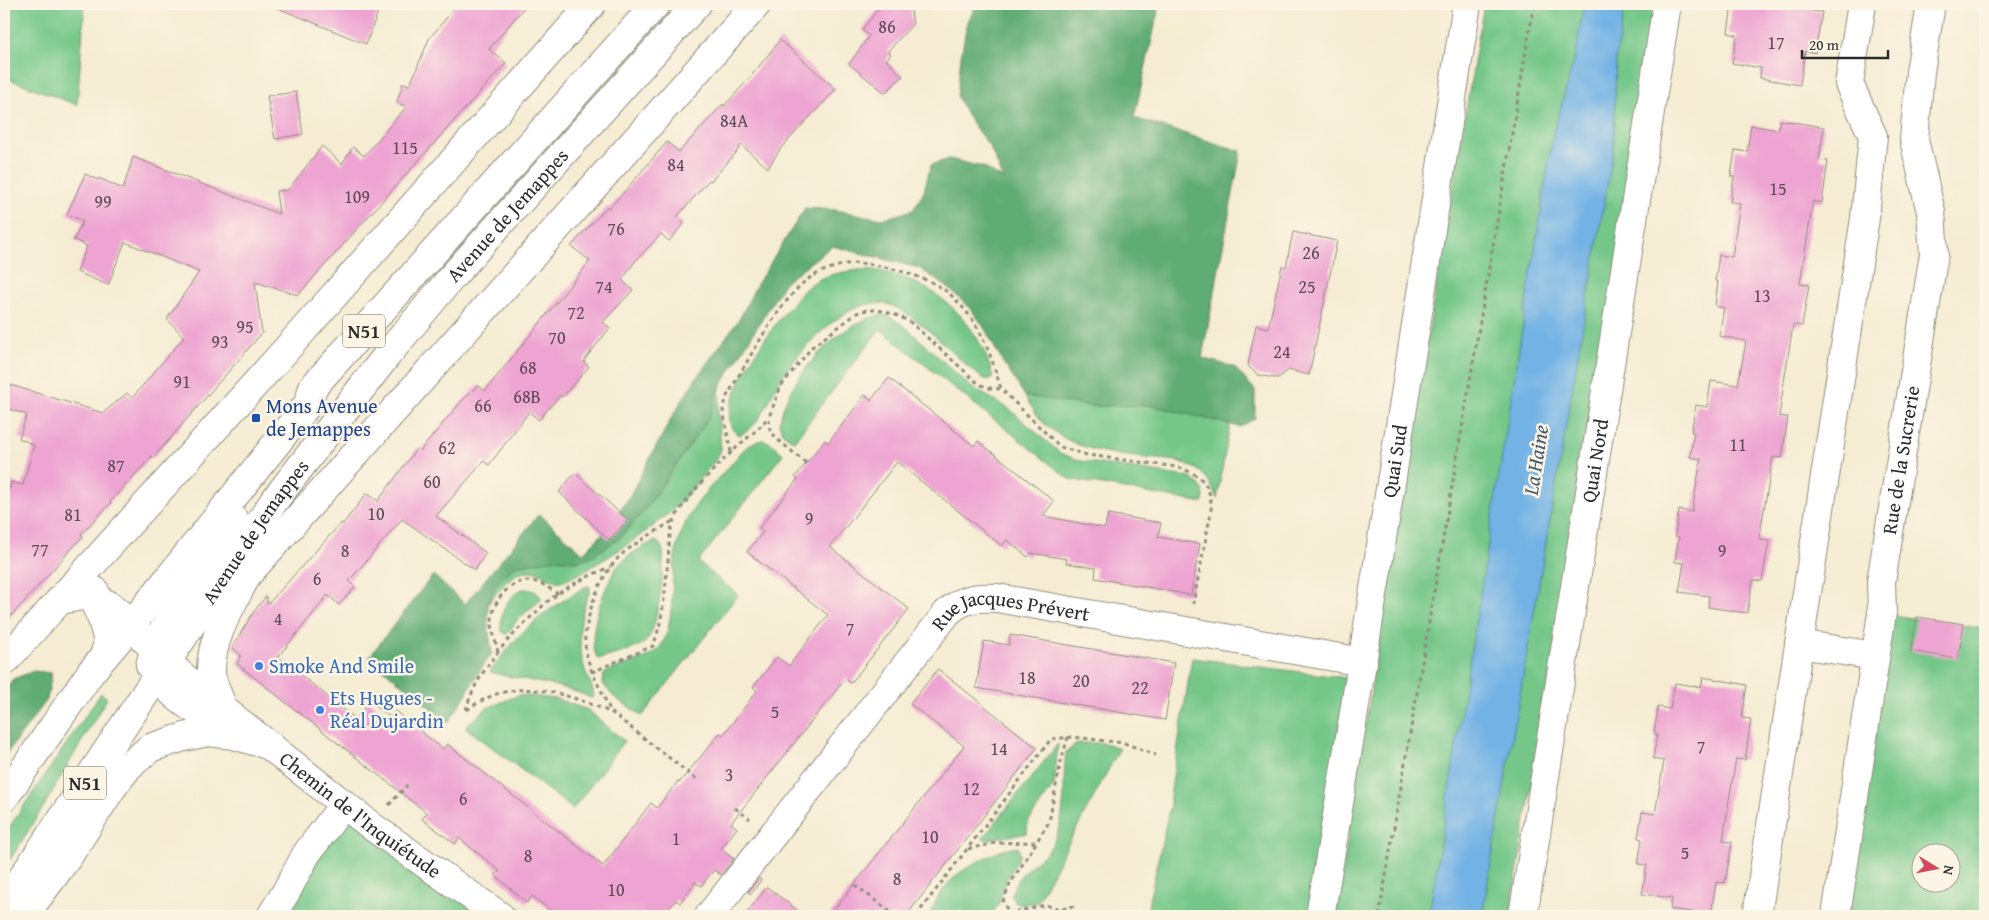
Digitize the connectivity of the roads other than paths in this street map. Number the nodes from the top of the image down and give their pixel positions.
1 (592, 4) edge
2 (656, 4) edge
3 (697, 4) edge
4 (756, 4) edge
5 (1467, 4) edge
6 (1668, 4) edge
7 (1862, 4) edge
8 (1931, 4) edge
9 (104, 550) junction
10 (247, 575) junction
11 (95, 598) junction
12 (60, 600) junction
13 (1799, 644) junction
14 (150, 650) junction
15 (1875, 656) junction
16 (4, 662) edge
17 (1363, 662) junction
18 (98, 664) junction
19 (224, 710) junction
20 (234, 735) junction
21 (271, 746) junction
22 (4, 798) edge
23 (344, 804) junction
24 (4, 884) edge
25 (4, 904) edge
26 (288, 904) edge
27 (1528, 914) edge
28 (24, 916) edge
29 (270, 916) edge
30 (500, 916) edge
31 (709, 916) edge
32 (1320, 916) edge
33 (1757, 916) edge
34 (1836, 916) edge

1 - 9 main road
2 - 14 main road, Avenue de Jemappes / N51
3 - 14 main road, Avenue de Jemappes / N51
4 - 10 main road, Avenue de Jemappes
5 - 17 main road, Quai Sud
6 - 27 main road, Quai Nord
7 - 13 main road
8 - 15 main road, Rue de la Sucrerie
9 - 11 main road
9 - 12 main road
10 - 14 main road
10 - 19 main road, Avenue de Jemappes
11 - 12 main road
11 - 14 main road
11 - 18 main road
12 - 16 main road
13 - 15 main road
13 - 33 main road
14 - 18 main road, Avenue de Jemappes / N51
14 - 19 main road, Chemin de l'Inquiétude
14 - 20 main road
14 - 24 main road, N51
14 - 25 main road, Avenue de Jemappes / N51
15 - 34 main road, Rue de la Sucrerie
17 - 31 main road, Rue Jacques Prévert
17 - 32 main road, Quai Sud
18 - 22 main road, N51
19 - 21 main road, Chemin de l'Inquiétude
20 - 21 main road
20 - 28 main road
21 - 23 main road, Chemin de l'Inquiétude
23 - 26 main road
23 - 30 main road, Chemin de l'Inquiétude
26 - 29 main road

